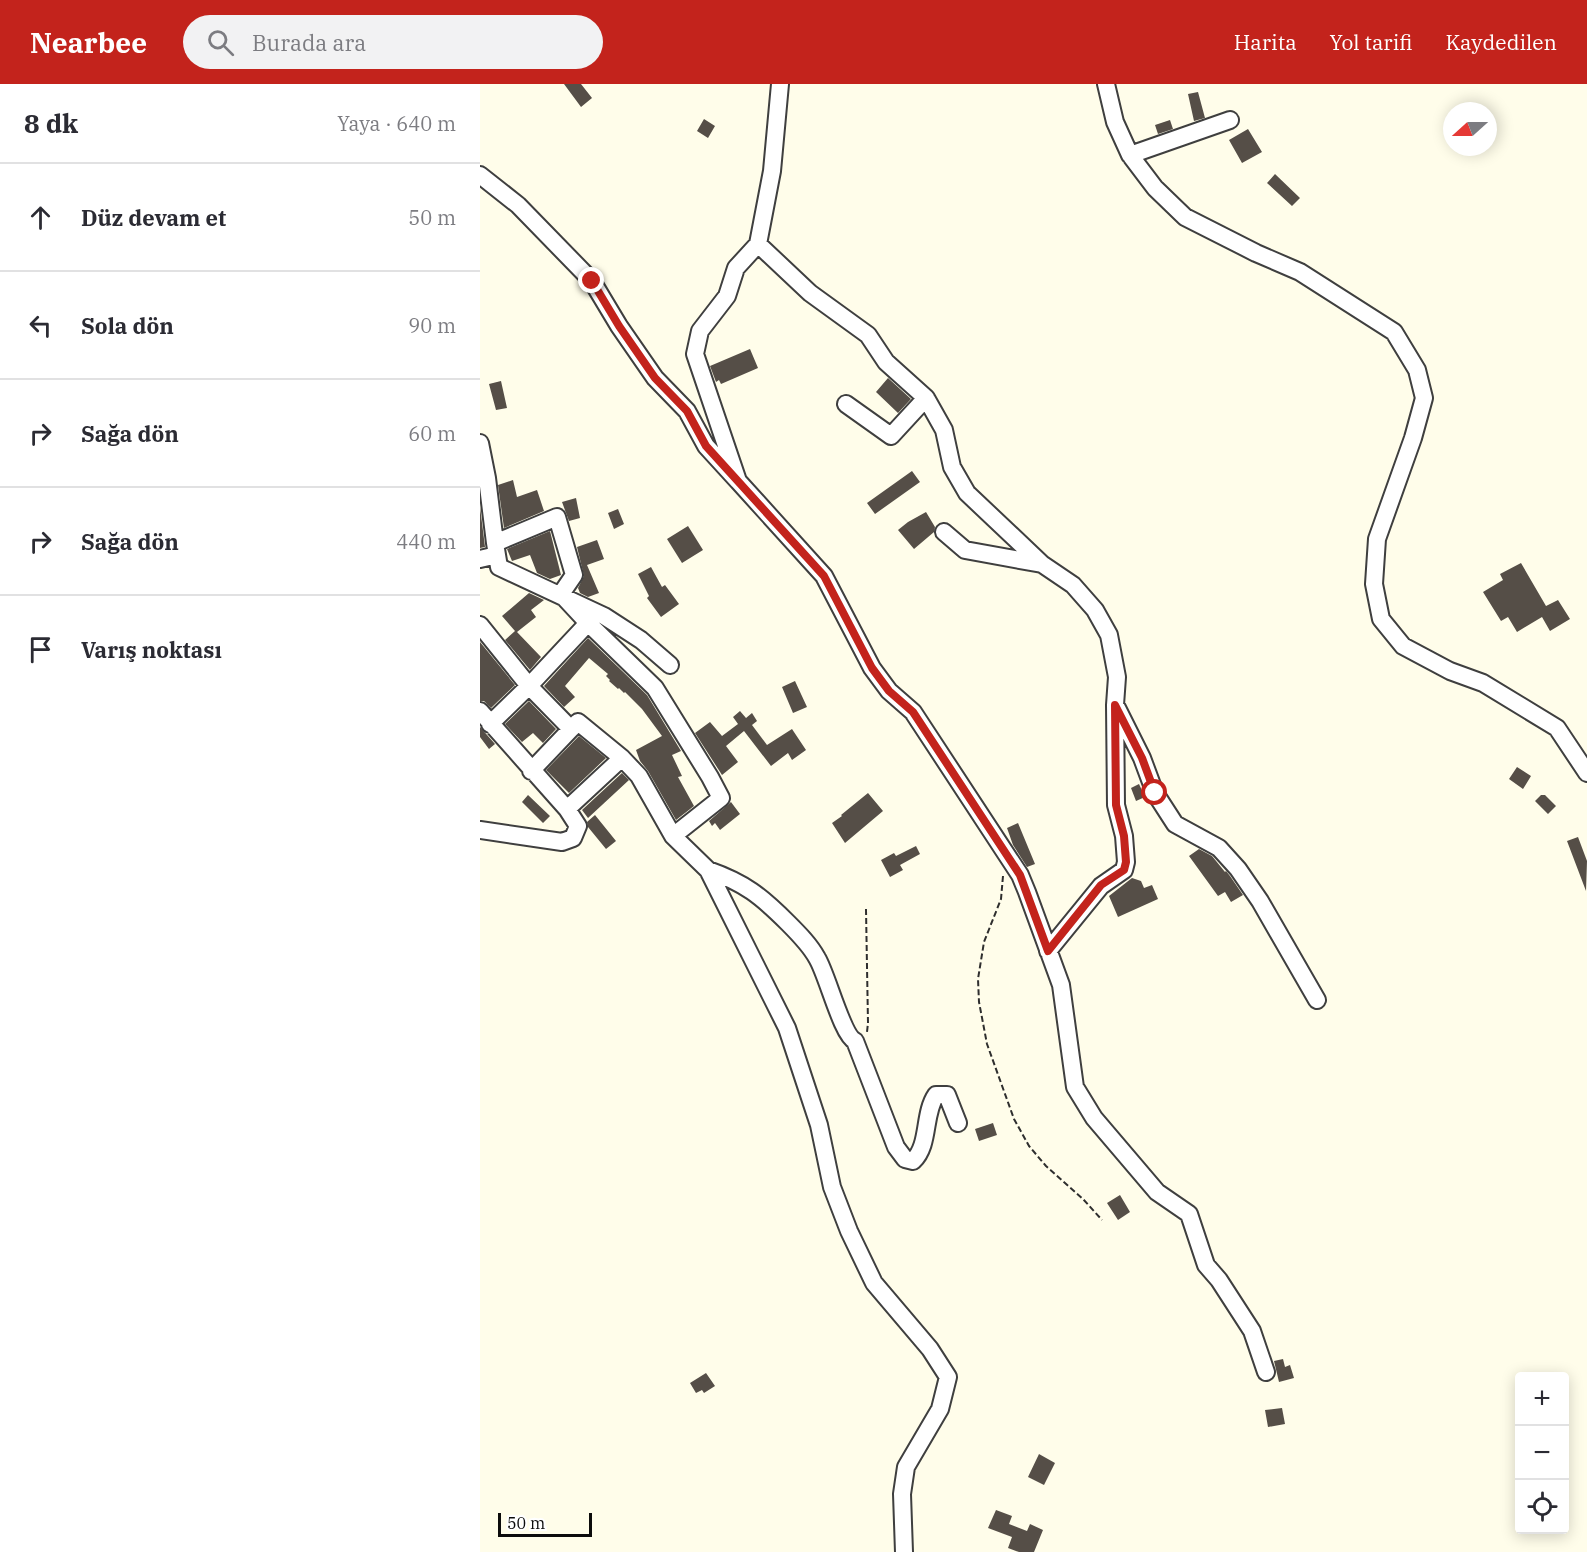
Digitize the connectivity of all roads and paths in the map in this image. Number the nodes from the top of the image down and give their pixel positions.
1 (780, 84) edge
2 (1106, 84) edge
3 (1230, 120) dead end
4 (1130, 155) junction
5 (480, 175) edge
6 (758, 244) junction
7 (926, 398) junction
8 (846, 404) dead end
9 (480, 443) edge
10 (483, 478) edge
11 (738, 481) junction
12 (944, 532) dead end
13 (496, 549) junction
14 (480, 559) edge
15 (1042, 564) junction
16 (561, 594) junction
17 (588, 622) junction
18 (480, 625) edge
19 (670, 665) dead end
20 (530, 686) junction
21 (1115, 705) junction
22 (485, 718) edge
23 (571, 729) junction
24 (622, 758) junction
25 (531, 771) junction
26 (1587, 773) edge
27 (567, 810) junction
28 (480, 830) edge
29 (673, 836) junction
30 (708, 870) junction
31 (1003, 875) dead end
32 (866, 909) dead end
33 (1048, 951) junction
34 (1317, 1000) dead end
35 (855, 1041) junction
36 (958, 1124) dead end
37 (1102, 1220) dead end
38 (1266, 1372) dead end
39 (904, 1552) edge

1 - 6 street
2 - 4 street
3 - 4 street
4 - 26 street
5 - 11 street
6 - 7 street
6 - 11 street
7 - 8 street
7 - 15 street
9 - 10 street
10 - 13 street
11 - 33 street
12 - 15 street
13 - 14 street
13 - 16 street
13 - 16 street
15 - 21 street
16 - 17 street
16 - 19 street
17 - 20 street
17 - 29 street
18 - 20 street
20 - 22 street
20 - 23 street
21 - 33 street
21 - 34 street
22 - 25 street
23 - 24 street
23 - 25 street
24 - 27 street
24 - 29 street
25 - 27 street
27 - 28 street
29 - 30 street
30 - 35 street
30 - 39 street
31 - 37 path
32 - 35 path
33 - 38 street
35 - 36 street

